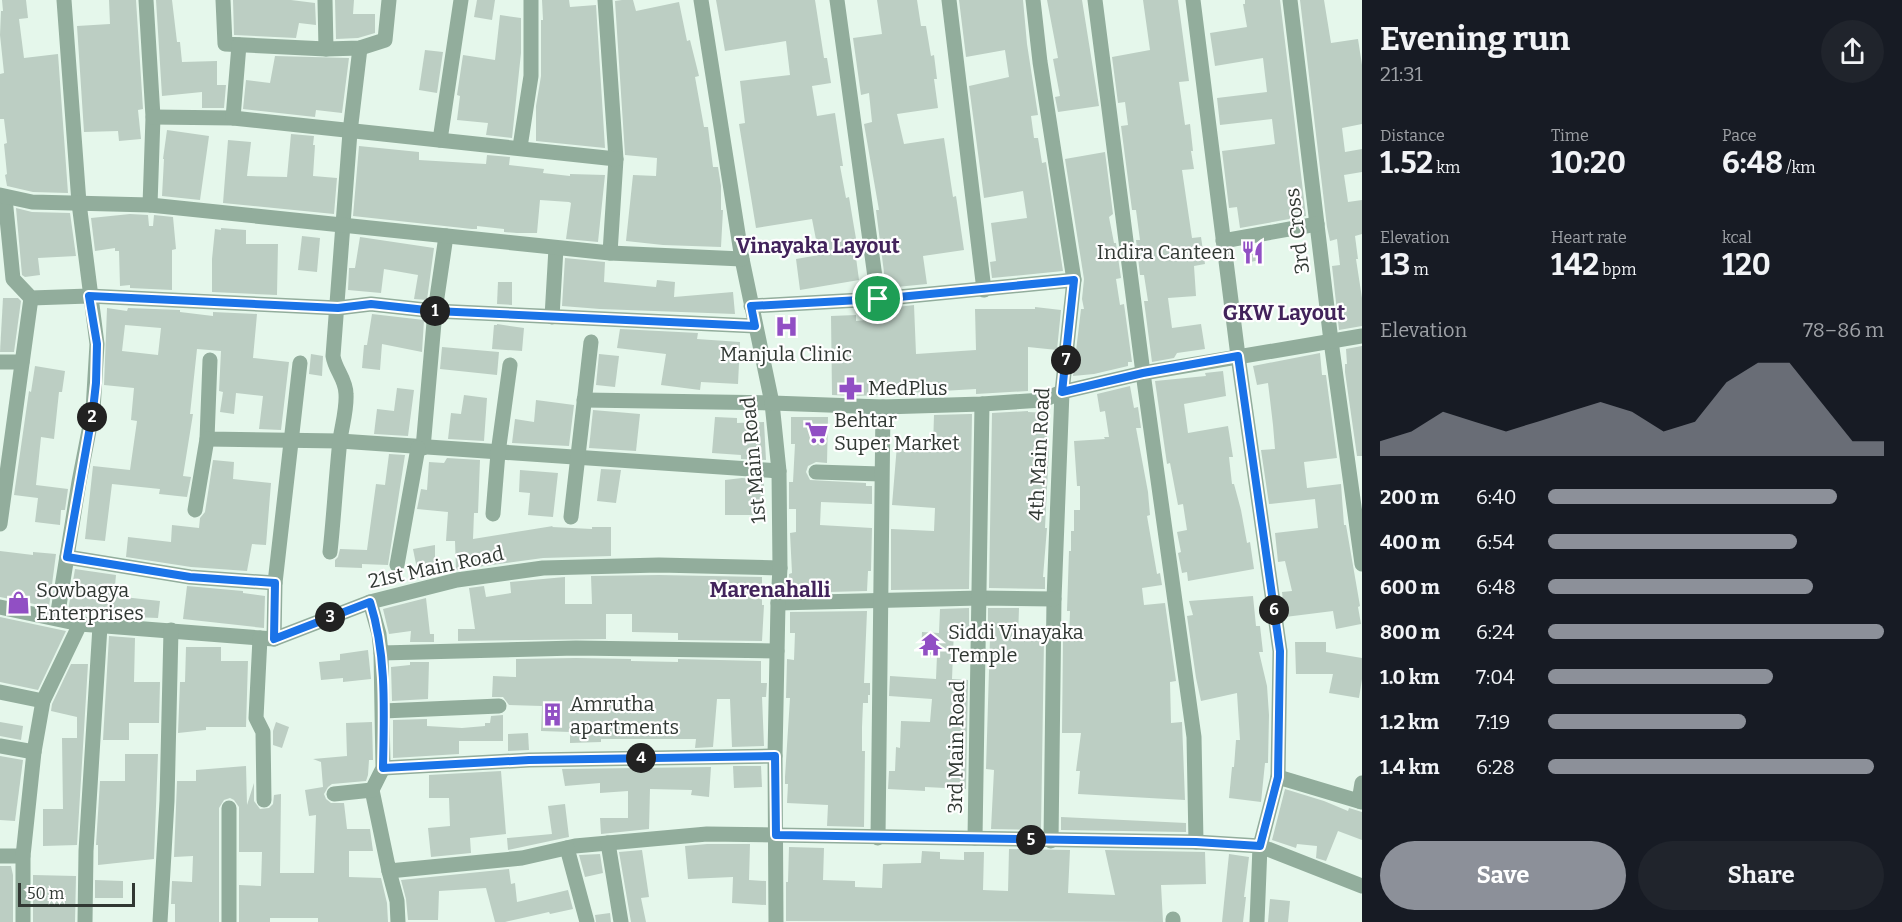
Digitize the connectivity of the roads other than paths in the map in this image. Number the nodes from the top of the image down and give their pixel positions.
1 (64, 0) edge
2 (146, 0) edge
3 (223, 0) edge
4 (325, 0) edge
5 (389, 0) edge
6 (461, 0) edge
7 (531, 0) edge
8 (605, 0) edge
9 (701, 0) edge
10 (837, 0) edge
11 (949, 0) edge
12 (1033, 0) edge
13 (1095, 0) edge
14 (1193, 0) edge
15 (1290, 0) edge
16 (239, 45) junction
17 (360, 48) junction
18 (326, 49) junction
19 (153, 117) junction
20 (234, 118) junction
21 (350, 132) junction
22 (440, 140) junction
23 (520, 147) junction
24 (616, 159) junction
25 (3, 197) edge
26 (79, 203) junction
27 (150, 205) junction
28 (1317, 224) junction
29 (344, 225) junction
30 (446, 236) junction
31 (1223, 241) junction
32 (556, 248) junction
33 (610, 253) junction
34 (742, 259) junction
35 (1074, 280) junction
36 (984, 290) junction
37 (89, 296) junction
38 (32, 298) junction
39 (878, 299) junction
40 (751, 306) junction
41 (338, 308) junction
42 (435, 311) junction
43 (552, 317) junction
44 (755, 326) junction
45 (1362, 336) edge
46 (1331, 341) junction
47 (591, 342) dead end
48 (1238, 356) junction
49 (210, 360) dead end
50 (0, 362) edge
51 (22, 362) junction
52 (300, 363) dead end
53 (510, 365) dead end
54 (1143, 373) junction
55 (1062, 392) junction
56 (584, 400) junction
57 (772, 403) junction
58 (982, 405) junction
59 (883, 407) junction
60 (207, 439) junction
61 (291, 441) junction
62 (340, 441) junction
63 (421, 448) junction
64 (498, 453) junction
65 (578, 458) junction
66 (779, 471) junction
67 (816, 472) dead end
68 (881, 474) junction
69 (195, 510) dead end
70 (493, 514) dead end
71 (571, 517) dead end
72 (0, 524) edge
73 (330, 552) dead end
74 (67, 557) junction
75 (397, 564) dead end
76 (1362, 564) edge
77 (780, 568) junction
78 (275, 583) junction
79 (980, 598) junction
80 (1054, 599) junction
81 (880, 601) junction
82 (370, 602) junction
83 (778, 603) junction
84 (0, 608) edge
85 (57, 618) junction
86 (80, 624) junction
87 (100, 626) junction
88 (171, 630) junction
89 (267, 638) junction
90 (777, 651) junction
91 (381, 653) junction
92 (0, 692) edge
93 (43, 701) junction
94 (499, 706) dead end
95 (383, 711) junction
96 (0, 746) edge
97 (34, 752) junction
98 (775, 756) junction
99 (383, 768) junction
100 (1278, 777) junction
101 (1362, 783) edge
102 (372, 790) junction
103 (334, 794) dead end
104 (264, 800) dead end
105 (1361, 801) edge
106 (229, 808) dead end
107 (776, 835) junction
108 (878, 838) junction
109 (975, 838) junction
110 (1051, 841) junction
111 (1196, 842) junction
112 (608, 843) junction
113 (1260, 846) junction
114 (567, 848) junction
115 (0, 856) edge
116 (23, 856) junction
117 (389, 871) junction
118 (1362, 886) edge
119 (23, 922) edge
120 (85, 922) edge
121 (160, 922) edge
122 (229, 922) edge
123 (398, 922) edge
124 (587, 922) edge
125 (621, 922) edge
126 (776, 922) edge
127 (1257, 922) edge

1 - 26 street
2 - 19 street
3 - 16 street
4 - 18 street
5 - 17 street
6 - 22 street
7 - 23 street
8 - 24 street
9 - 34 street, 1st Main Road
10 - 39 street
11 - 36 street
12 - 35 street, 4th Main Road
13 - 54 street
14 - 31 street
15 - 28 street, 3rd Cross
16 - 18 street
16 - 20 street
17 - 18 street
17 - 21 street
19 - 20 street
19 - 27 street
20 - 21 street
21 - 22 street
21 - 29 street
22 - 23 street
23 - 24 street
24 - 33 street
25 - 26 street
25 - 38 street
26 - 27 street
26 - 37 street
27 - 29 street
28 - 31 street
28 - 46 street, 3rd Cross
29 - 30 street
29 - 41 street
30 - 32 street
30 - 42 street
31 - 48 street
32 - 33 street
32 - 43 street
33 - 34 street
34 - 40 street, 1st Main Road
35 - 36 street
35 - 55 street, 4th Main Road
36 - 39 street
37 - 38 street
37 - 41 street
37 - 74 street
38 - 51 street
39 - 40 street
40 - 44 street, 1st Main Road
41 - 42 street
41 - 62 street
42 - 43 street
42 - 63 street
43 - 44 street
44 - 57 street, 1st Main Road
45 - 46 street
46 - 48 street
46 - 76 street, 3rd Cross
47 - 56 street
48 - 54 street
48 - 100 street
49 - 60 street
50 - 51 street
51 - 72 street
52 - 61 street
53 - 64 street
54 - 55 street
54 - 111 street
55 - 58 street
55 - 80 street, 4th Main Road
56 - 57 street
56 - 65 street
57 - 59 street
57 - 66 street, 1st Main Road
58 - 59 street
58 - 79 street, 3rd Main Road
59 - 68 street
60 - 61 street
60 - 69 street
61 - 62 street
61 - 78 street
62 - 63 street
62 - 73 street
63 - 64 street
63 - 75 street
64 - 65 street
64 - 70 street
65 - 66 street
65 - 71 street
66 - 77 street, 1st Main Road
67 - 68 street
68 - 81 street
74 - 78 street
74 - 85 street
77 - 82 street, 21st Main Road
77 - 83 street, 1st Main Road
78 - 89 street
79 - 80 street
79 - 81 street
79 - 109 street, 3rd Main Road
80 - 110 street, 4th Main Road
81 - 83 street
81 - 108 street
82 - 89 street, 21st Main Road
82 - 91 street
83 - 90 street, 1st Main Road
84 - 85 street, 21st Main Road
85 - 86 street, 21st Main Road
86 - 87 street, 21st Main Road
86 - 93 street
87 - 88 street, 21st Main Road
87 - 120 street
88 - 89 street, 21st Main Road
88 - 121 street
89 - 104 street
90 - 91 street
90 - 98 street, 1st Main Road
91 - 95 street
92 - 93 street
93 - 97 street
94 - 95 street
95 - 99 street
96 - 97 street
97 - 116 street
98 - 99 street
98 - 107 street, 1st Main Road
99 - 102 street
100 - 105 street
100 - 113 street
101 - 105 street
102 - 103 street
102 - 117 street
106 - 122 street
107 - 108 street
107 - 112 street
107 - 126 street, 1st Main Road
108 - 109 street
109 - 110 street
110 - 111 street
111 - 113 street
112 - 114 street
112 - 125 street
113 - 118 street
113 - 127 street
114 - 117 street
114 - 124 street
115 - 116 street
116 - 119 street
117 - 123 street

